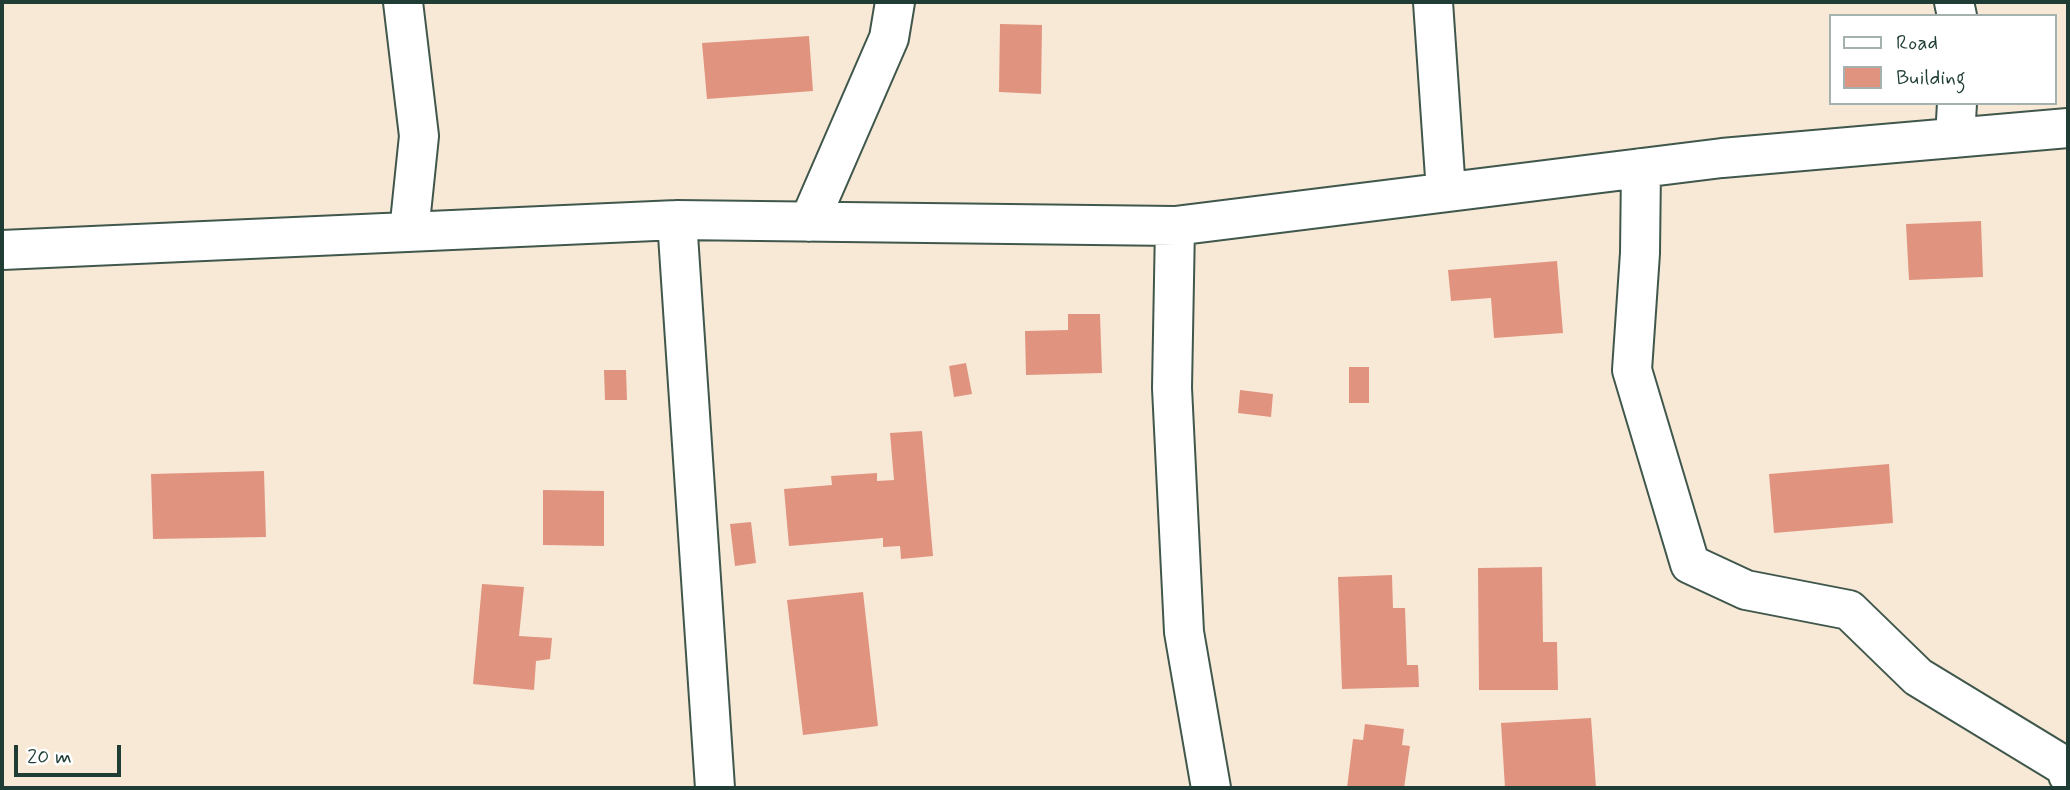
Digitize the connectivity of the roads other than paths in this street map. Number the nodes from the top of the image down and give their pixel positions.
1 (403, 2) edge
2 (895, 2) edge
3 (1433, 2) edge
4 (1956, 121) edge
5 (2068, 128) edge
6 (1641, 168) junction
7 (1446, 192) junction
8 (677, 220) junction
9 (809, 222) junction
10 (1175, 226) junction
11 (409, 232) junction
12 (2, 250) edge
13 (2068, 775) edge
14 (715, 788) edge
15 (1211, 788) edge

1 - 11 street
2 - 9 street
3 - 7 street
4 - 5 street
4 - 6 street
6 - 7 street
6 - 13 street
7 - 10 street
8 - 9 street
8 - 11 street
8 - 14 street
9 - 10 street
10 - 15 street
11 - 12 street

